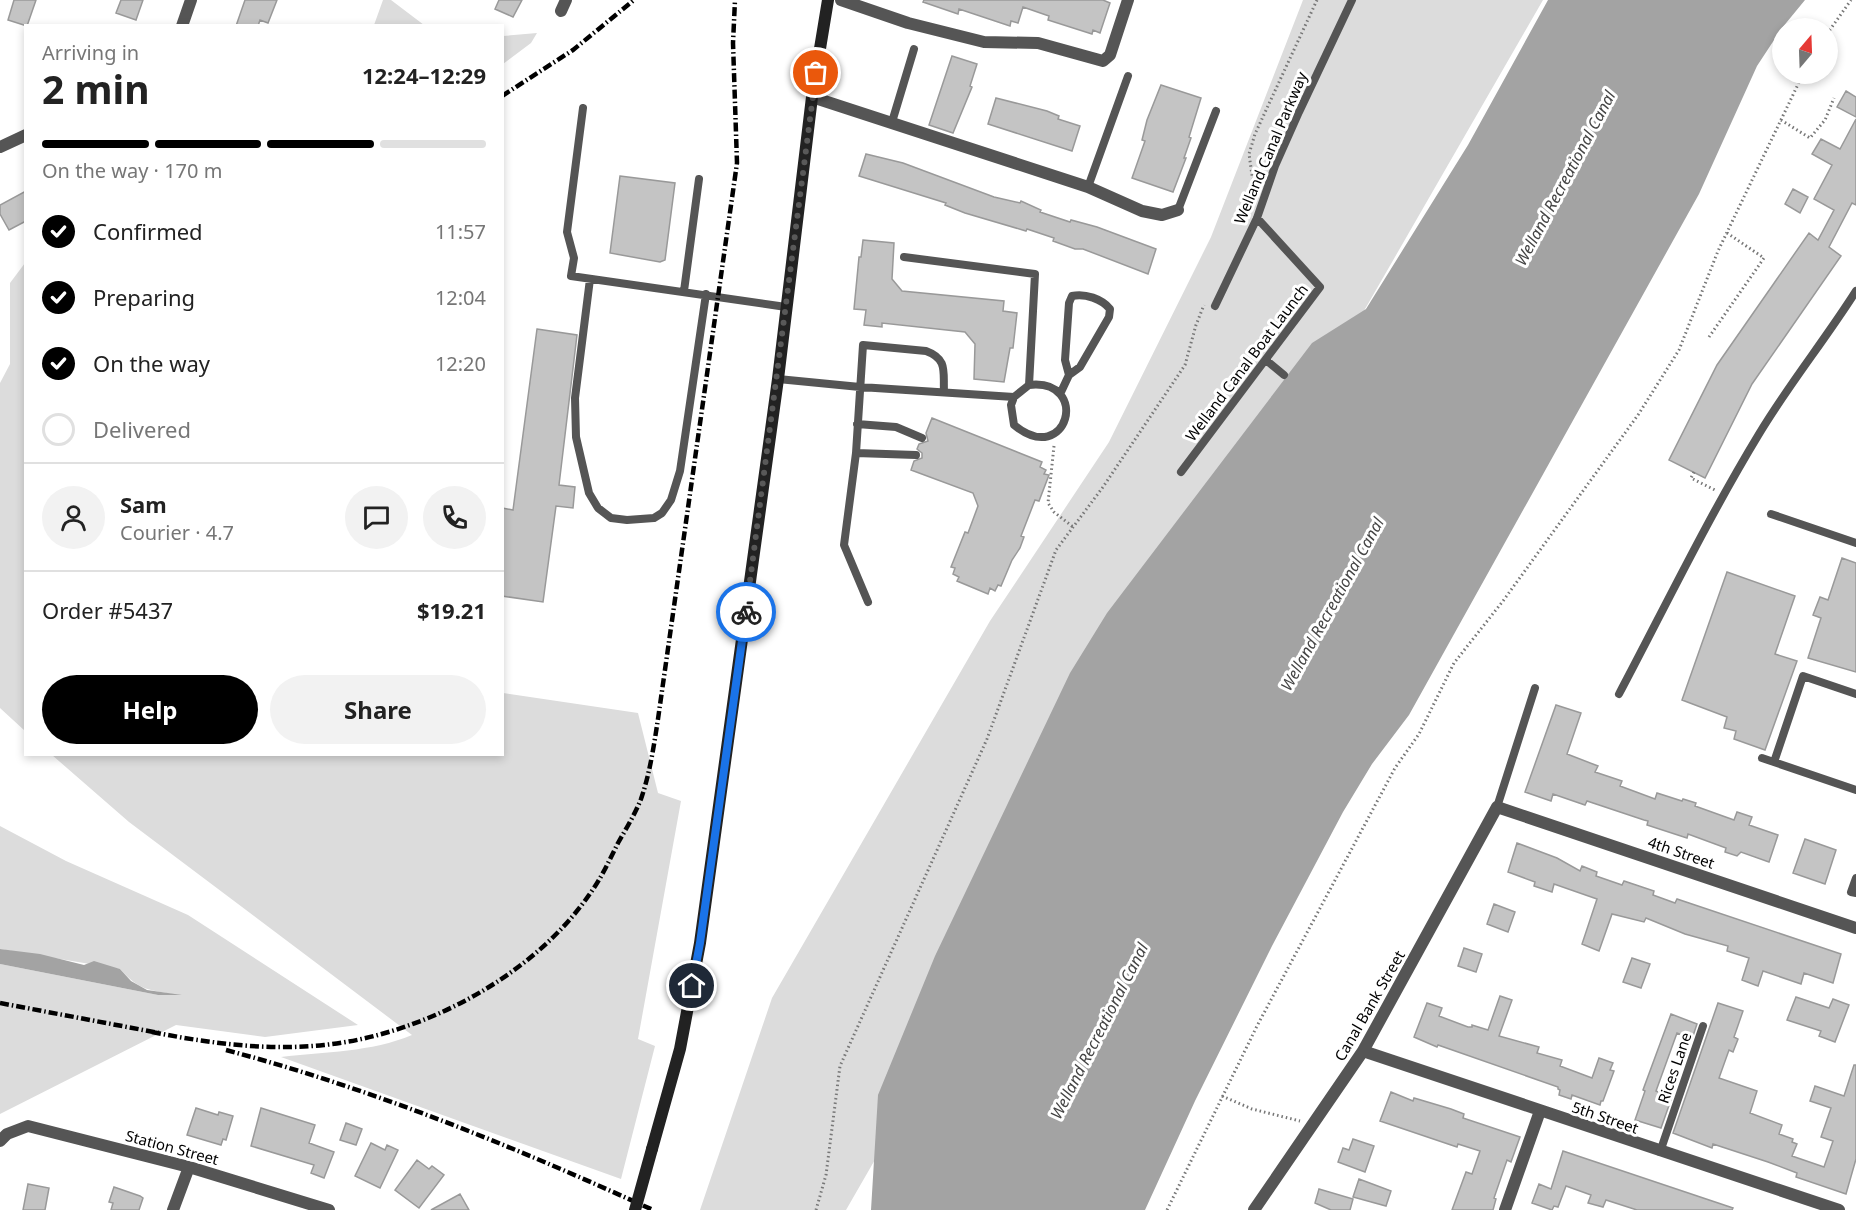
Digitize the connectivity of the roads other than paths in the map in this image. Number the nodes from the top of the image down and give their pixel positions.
1 (191, 0) edge
2 (828, 0) edge
3 (841, 0) edge
4 (1128, 0) edge
5 (1352, 0) edge
6 (183, 24) edge
7 (914, 49) dead end
8 (1128, 76) dead end
9 (812, 97) junction
10 (583, 108) dead end
11 (1216, 111) dead end
12 (892, 122) junction
13 (24, 136) edge
14 (0, 147) edge
15 (699, 179) dead end
16 (1088, 187) junction
17 (1178, 210) joint
18 (1257, 218) junction
19 (903, 257) dead end
20 (590, 279) junction
21 (684, 291) junction
22 (1856, 291) edge
23 (706, 294) junction
24 (1215, 306) dead end
25 (786, 307) junction
26 (1266, 360) junction
27 (1069, 375) junction
28 (1284, 375) dead end
29 (778, 379) junction
30 (1029, 385) junction
31 (860, 387) junction
32 (944, 392) junction
33 (1061, 392) junction
34 (1014, 397) junction
35 (857, 424) junction
36 (922, 438) dead end
37 (856, 453) junction
38 (916, 456) dead end
39 (1181, 472) dead end
40 (1772, 514) dead end
41 (1856, 543) edge
42 (868, 602) dead end
43 (1535, 688) dead end
44 (1619, 694) dead end
45 (1856, 694) edge
46 (1762, 758) dead end
47 (1774, 762) junction
48 (1856, 790) edge
49 (1497, 807) junction
50 (1856, 878) edge
51 (1856, 893) edge
52 (1856, 928) edge
53 (1703, 1026) dead end
54 (1363, 1051) junction
55 (1540, 1112) junction
56 (3, 1138) edge
57 (1660, 1152) junction
58 (189, 1167) junction
59 (173, 1210) edge
60 (329, 1210) edge
61 (635, 1210) edge
62 (1254, 1210) edge
63 (1505, 1210) edge
64 (1839, 1210) edge

1 - 6 street
2 - 9 main road
3 - 4 street
5 - 18 lane, Welland Canal Parkway
7 - 12 lane
8 - 16 lane
9 - 12 street
9 - 25 main road
10 - 20 lane
11 - 17 lane
12 - 16 street
13 - 14 street
15 - 21 lane
16 - 17 street
18 - 24 lane, Welland Canal Parkway
18 - 26 lane, Welland Canal Boat Launch
19 - 30 lane
20 - 21 lane
20 - 23 lane
21 - 23 lane
22 - 44 lane
23 - 25 lane
25 - 29 main road
26 - 28 lane
26 - 39 lane, Welland Canal Boat Launch
27 - 27 lane
27 - 33 lane
29 - 31 lane
29 - 61 main road, bridge
30 - 33 lane
30 - 34 lane
31 - 32 lane
31 - 32 lane
31 - 35 lane
32 - 34 lane
33 - 34 lane
35 - 36 lane
35 - 37 lane
37 - 38 lane
37 - 42 lane
40 - 41 lane
43 - 49 lane
45 - 47 lane
46 - 47 lane
47 - 48 lane
49 - 52 street, 4th Street
49 - 54 street, Canal Bank Street
50 - 51 lane
53 - 57 lane, Rices Lane
54 - 55 street, 5th Street
54 - 62 street, Canal Bank Street
55 - 57 street, 5th Street
55 - 63 street
56 - 58 street, Station Street
57 - 64 street, 5th Street
58 - 59 street
58 - 60 street, Station Street

